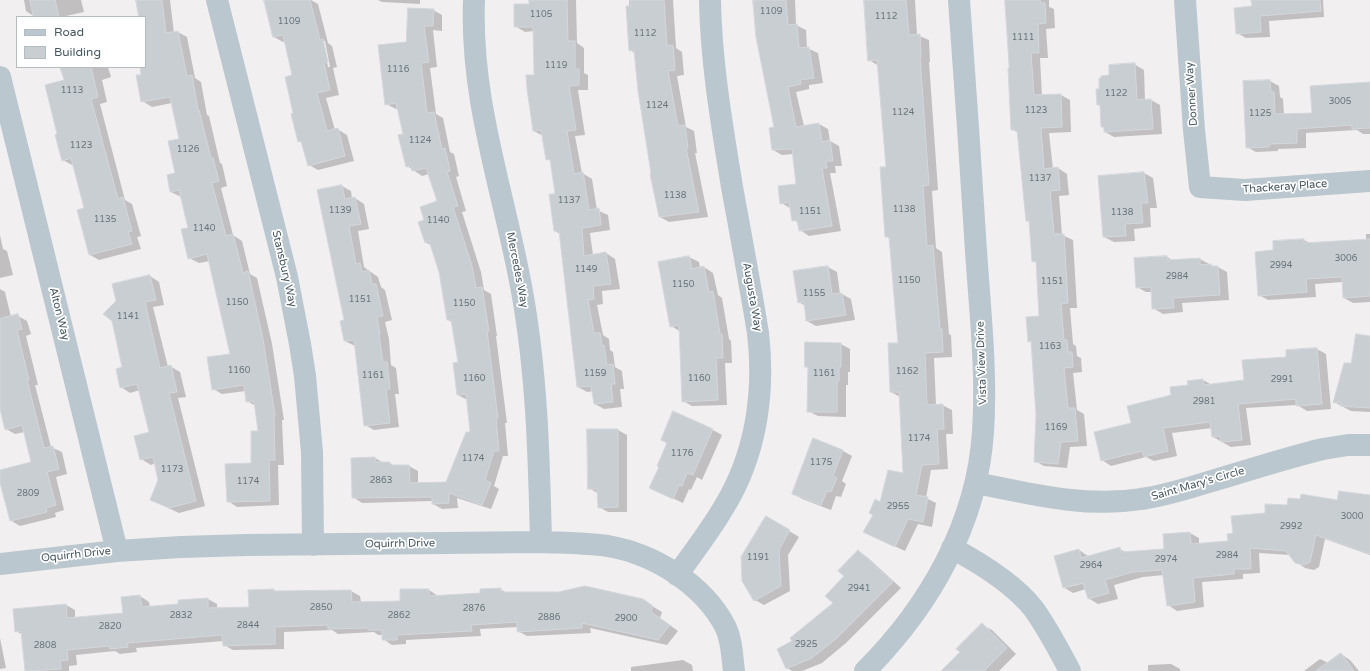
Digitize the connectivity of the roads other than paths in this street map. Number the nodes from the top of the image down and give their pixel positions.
1 (218, 0) edge
2 (474, 0) edge
3 (710, 0) edge
4 (959, 0) edge
5 (1185, 0) edge
6 (0, 77) edge
7 (1370, 181) edge
8 (1200, 187) joint
9 (1370, 445) edge
10 (976, 483) junction
11 (541, 542) junction
12 (313, 545) junction
13 (952, 548) junction
14 (117, 551) junction
15 (0, 564) edge
16 (677, 575) junction
17 (734, 671) edge
18 (865, 671) edge
19 (1070, 671) edge

1 - 12 street, Stansbury Way
2 - 11 street, Mercedes Way
3 - 16 street, Augusta Way
4 - 10 street, Vista View Drive
5 - 8 street, Donner Way
6 - 14 street, Alton Way
7 - 8 street, Thackeray Place
9 - 10 street, Saint Mary's Circle
10 - 13 street, Vista View Drive
11 - 12 street, Oquirrh Drive
11 - 16 street, Oquirrh Drive
12 - 14 street, Oquirrh Drive
13 - 18 street, Vista View Drive
13 - 19 street
14 - 15 street, Oquirrh Drive
16 - 17 street, Oquirrh Drive

